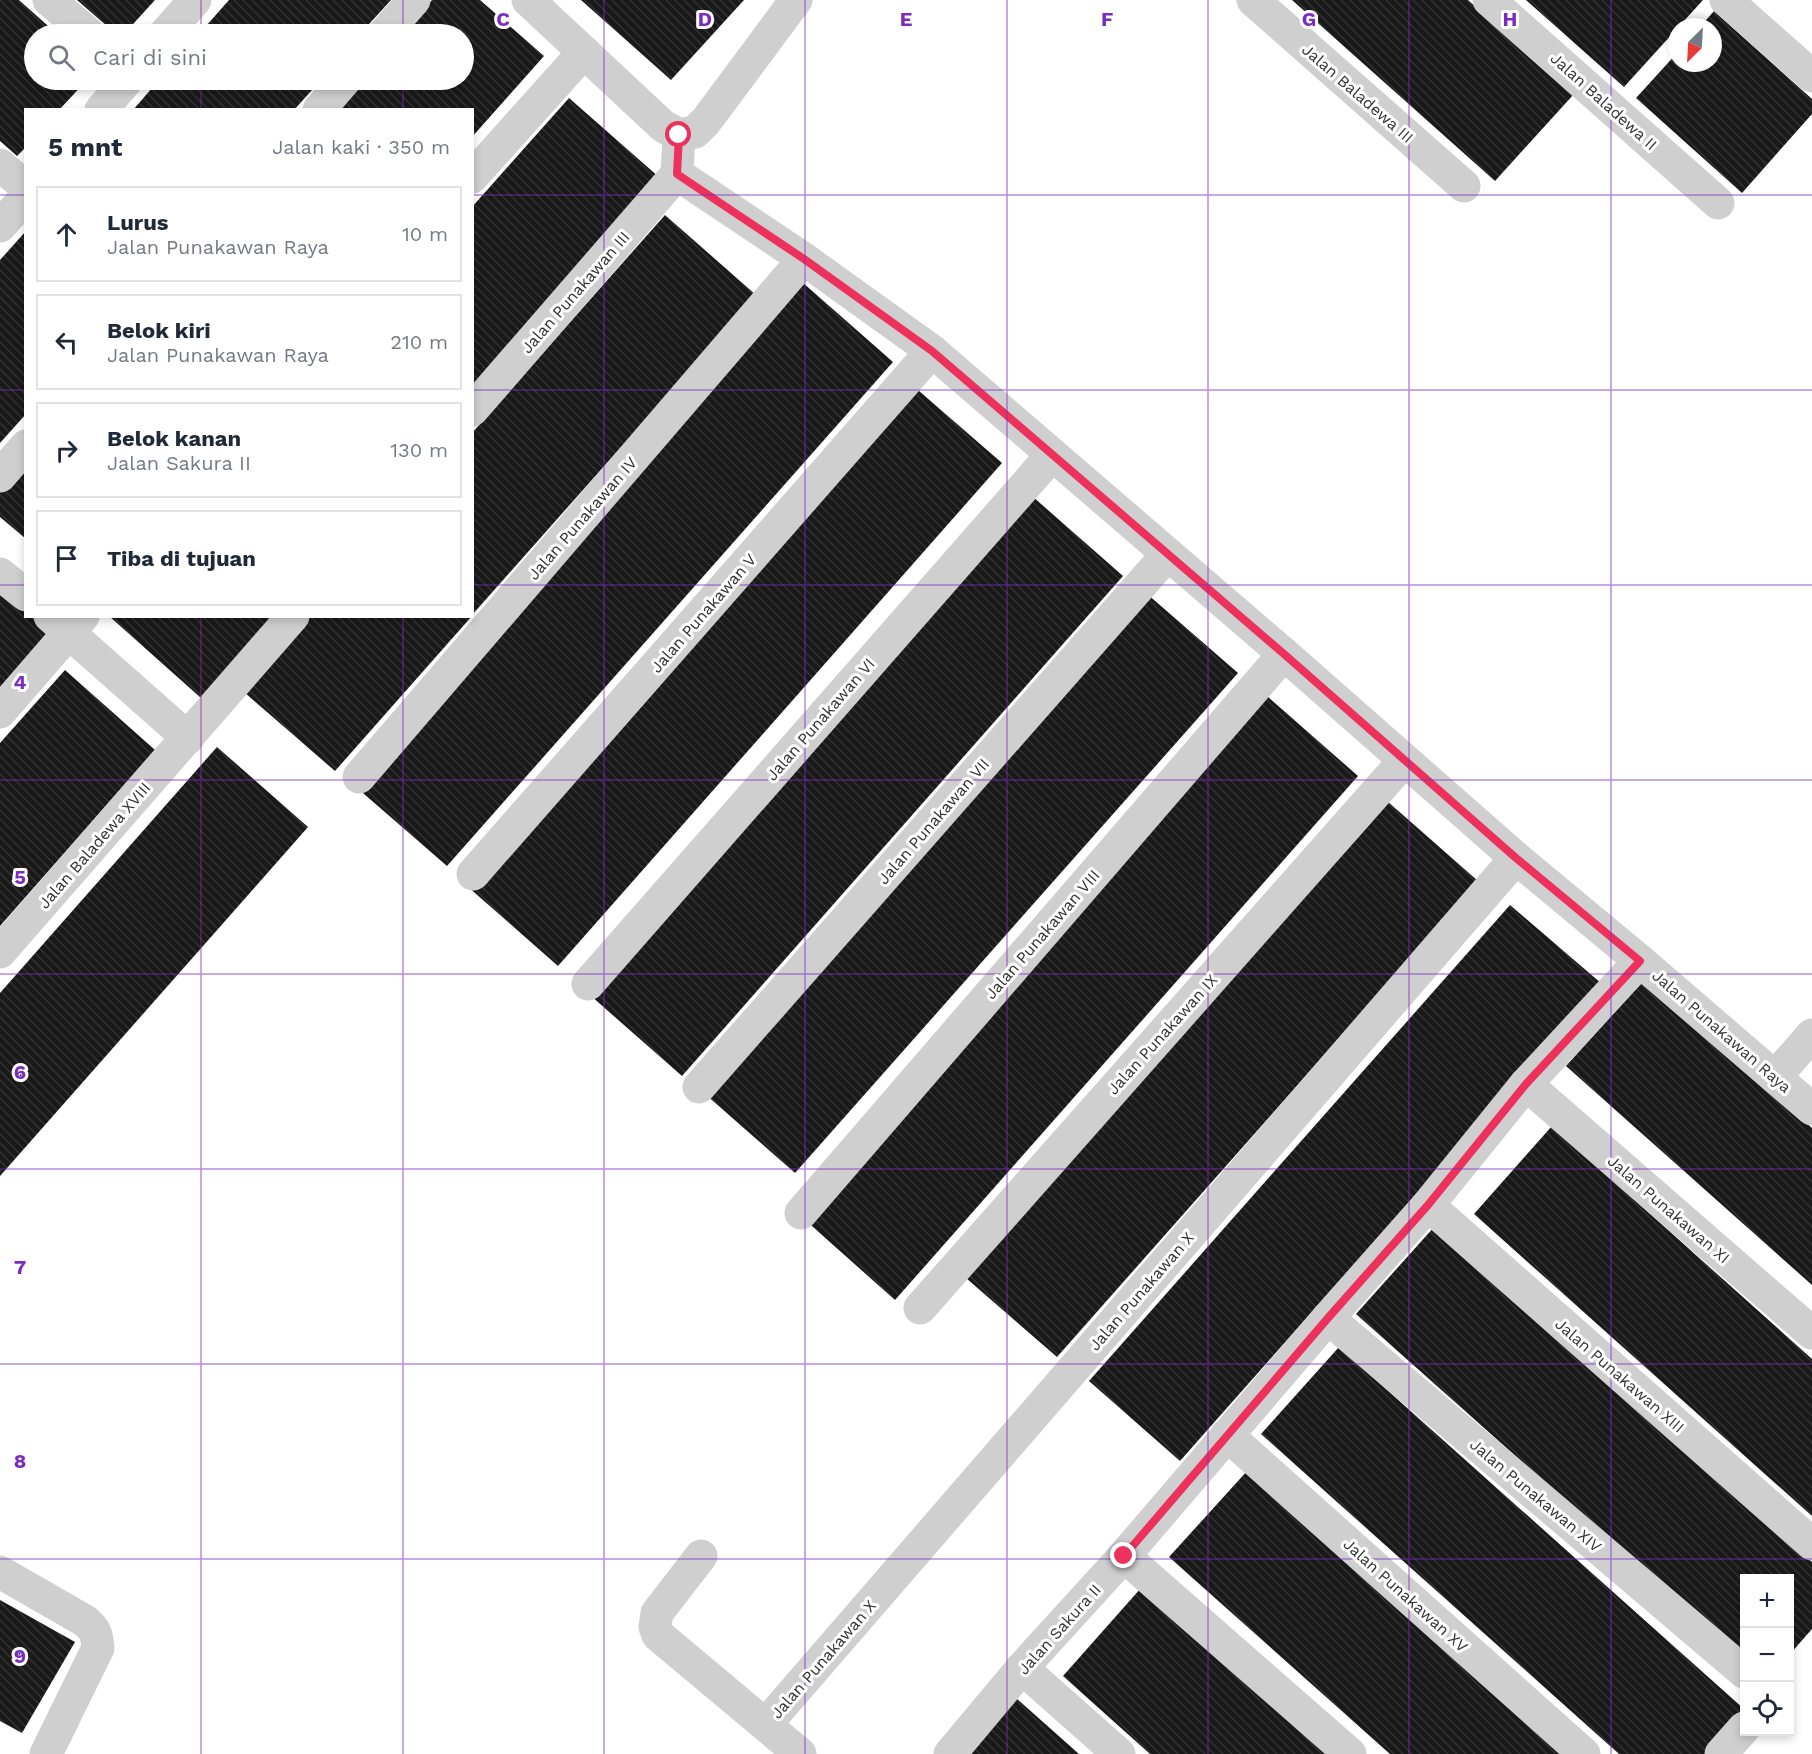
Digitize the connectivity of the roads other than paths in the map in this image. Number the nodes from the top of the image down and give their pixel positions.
1 (49, 0) edge
2 (195, 0) edge
3 (414, 0) edge
4 (528, 0) edge
5 (1253, 0) edge
6 (1489, 0) edge
7 (1726, 0) edge
8 (791, 2) edge
9 (77, 24) edge
10 (174, 24) edge
11 (393, 24) edge
12 (584, 52) junction
13 (1812, 76) edge
14 (118, 90) edge
15 (336, 90) edge
16 (103, 108) edge
17 (321, 108) edge
18 (679, 135) junction
19 (0, 165) edge
20 (677, 174) junction
21 (474, 175) edge
22 (24, 185) edge
23 (1464, 186) dead end
24 (24, 200) edge
25 (1718, 203) dead end
26 (0, 226) edge
27 (804, 259) junction
28 (932, 351) junction
29 (474, 408) edge
30 (24, 448) edge
31 (1052, 455) junction
32 (0, 476) edge
33 (1167, 555) junction
34 (0, 574) edge
35 (24, 594) edge
36 (292, 618) edge
37 (68, 622) edge
38 (1284, 654) junction
39 (0, 712) edge
40 (188, 738) junction
41 (1404, 761) junction
42 (359, 777) dead end
43 (1516, 858) junction
44 (473, 874) dead end
45 (0, 952) edge
46 (1640, 961) junction
47 (588, 984) dead end
48 (1812, 1035) edge
49 (1775, 1077) junction
50 (1526, 1084) junction
51 (699, 1087) dead end
52 (1812, 1109) edge
53 (1428, 1205) junction
54 (801, 1214) dead end
55 (920, 1308) dead end
56 (1328, 1318) junction
57 (1812, 1333) edge
58 (1227, 1435) junction
59 (1812, 1544) edge
60 (701, 1556) dead end
61 (1124, 1556) junction
62 (0, 1572) edge
63 (1022, 1668) junction
64 (1740, 1669) edge
65 (766, 1724) junction
66 (1740, 1733) edge
67 (46, 1754) edge
68 (800, 1754) edge
69 (950, 1754) edge
70 (1119, 1754) edge
71 (1350, 1754) edge
72 (1584, 1754) edge
73 (1721, 1754) edge

1 - 9 street
2 - 10 street
3 - 11 street
4 - 12 street
5 - 23 street, Jalan Baladewa III
6 - 25 street, Jalan Baladewa II
7 - 13 street
8 - 18 street
12 - 18 street
12 - 21 street
14 - 16 street
15 - 17 street
18 - 20 street
19 - 22 street
20 - 27 street, Jalan Punakawan Raya
20 - 29 street, Jalan Punakawan III
24 - 26 street
27 - 28 street, Jalan Punakawan Raya
27 - 42 street, Jalan Punakawan IV
28 - 31 street, Jalan Punakawan Raya
28 - 44 street, Jalan Punakawan V
30 - 32 street
31 - 33 street, Jalan Punakawan Raya
31 - 47 street, Jalan Punakawan VI
33 - 38 street, Jalan Punakawan Raya
33 - 51 street, Jalan Punakawan VII
34 - 35 street
36 - 40 street
37 - 39 street
37 - 40 street
38 - 41 street, Jalan Punakawan Raya
38 - 54 street, Jalan Punakawan VIII
40 - 45 street, Jalan Baladewa XVIII
41 - 43 street, Jalan Punakawan Raya
41 - 55 street, Jalan Punakawan IX
43 - 46 street, Jalan Punakawan Raya
43 - 65 street, Jalan Punakawan X
46 - 49 street, Jalan Punakawan Raya
46 - 50 street, Jalan Sakura II
48 - 49 street
49 - 52 street, Jalan Punakawan Raya
50 - 53 street, Jalan Sakura II
50 - 57 street, Jalan Punakawan XI
53 - 56 street, Jalan Sakura II
53 - 59 street, Jalan Punakawan XIII
56 - 58 street, Jalan Sakura II
56 - 64 street, Jalan Punakawan XIV
58 - 61 street, Jalan Sakura II
58 - 72 street, Jalan Punakawan XV
60 - 65 street
61 - 63 street, Jalan Sakura II
61 - 71 street
62 - 67 street
63 - 69 street, Jalan Sakura II
63 - 70 street
65 - 68 street
66 - 73 street

